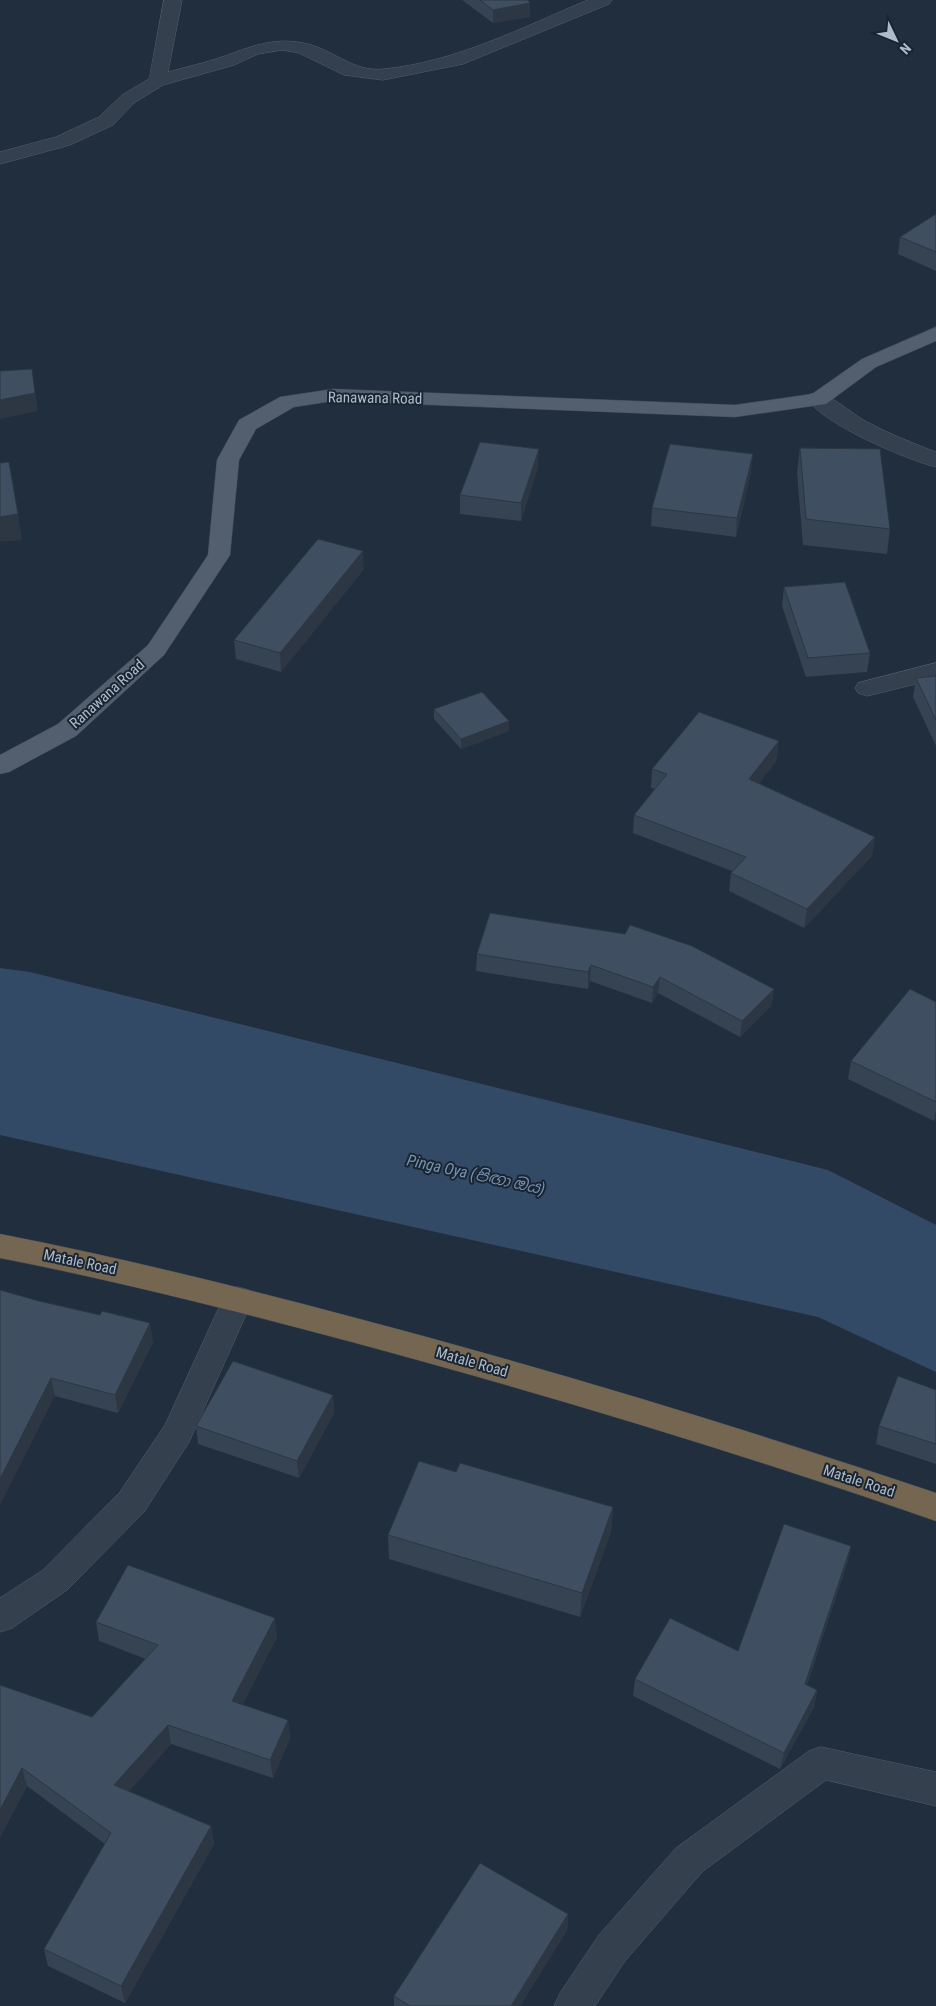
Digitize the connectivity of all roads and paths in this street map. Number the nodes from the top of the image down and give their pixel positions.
1 (172, 0) edge
2 (603, 0) edge
3 (157, 81) junction
4 (0, 158) edge
5 (936, 333) edge
6 (818, 399) junction
7 (936, 460) edge
8 (936, 671) edge
9 (867, 688) dead end
10 (0, 766) edge
11 (0, 1246) edge
12 (238, 1299) junction
13 (936, 1507) edge
14 (0, 1617) edge
15 (936, 1789) edge
16 (574, 2006) edge

1 - 3 street
2 - 3 street
3 - 4 street
5 - 6 main road, Ranawana Road
6 - 7 street
6 - 10 main road, Ranawana Road
8 - 9 street
11 - 12 highway, Matale Road
12 - 13 highway, Matale Road
12 - 14 street
15 - 16 street

